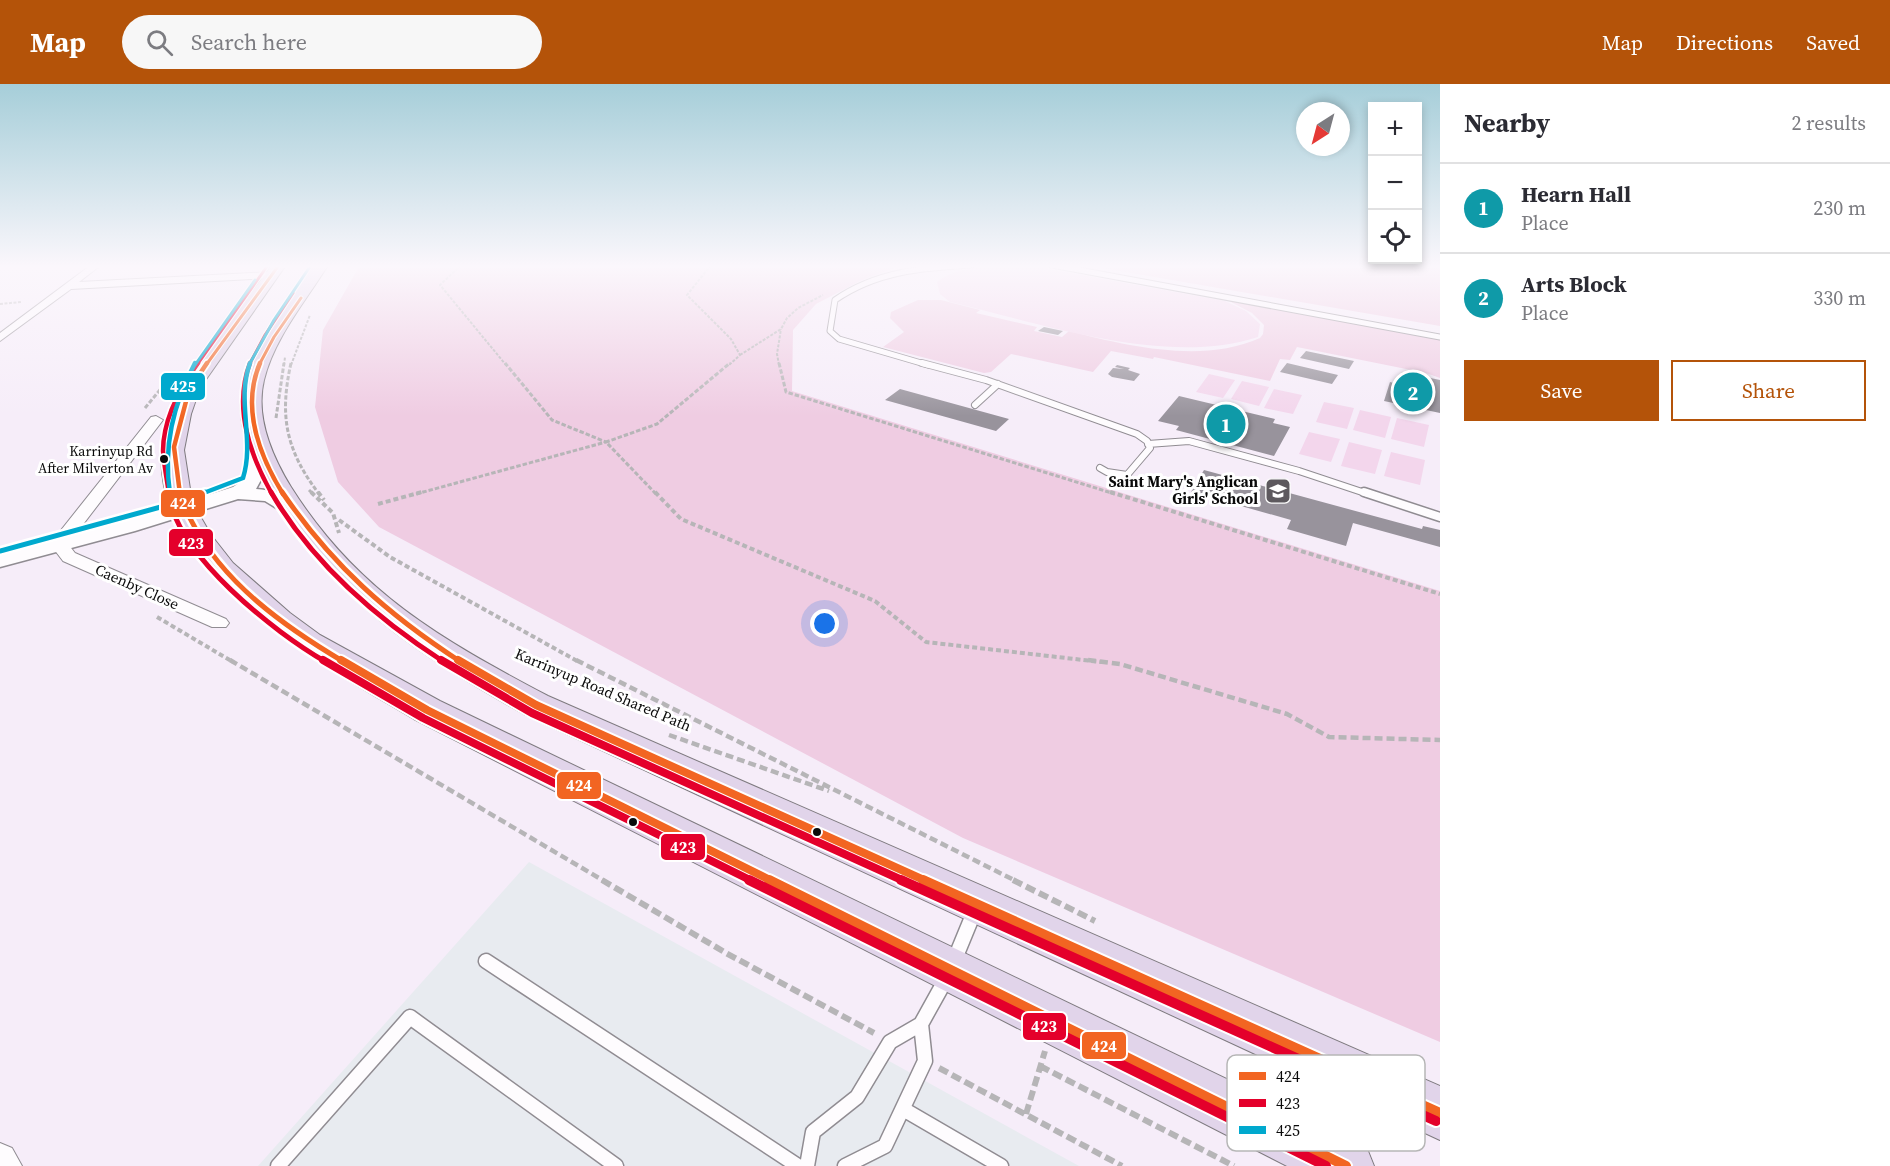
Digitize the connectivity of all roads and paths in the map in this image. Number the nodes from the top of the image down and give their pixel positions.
1 (29, 315) edge
2 (242, 315) edge
3 (289, 315) edge
4 (310, 315) edge
5 (465, 315) edge
6 (707, 315) edge
7 (790, 315) edge
8 (831, 315) edge
9 (1324, 315) edge
10 (781, 329) junction
11 (1440, 337) edge
12 (0, 338) edge
13 (288, 346) dead end
14 (740, 355) junction
15 (998, 384) junction
16 (975, 405) dead end
17 (156, 420) dead end
18 (275, 427) dead end
19 (606, 442) junction
20 (1148, 444) junction
21 (259, 450) junction
22 (1100, 468) dead end
23 (235, 493) junction
24 (297, 497) junction
25 (378, 504) dead end
26 (329, 506) junction
27 (182, 511) junction
28 (1440, 517) edge
29 (339, 520) junction
30 (339, 539) dead end
31 (59, 544) junction
32 (0, 560) edge
33 (1440, 594) edge
34 (152, 614) dead end
35 (219, 623) dead end
36 (663, 733) dead end
37 (1440, 740) edge
38 (844, 796) junction
39 (977, 905) junction
40 (1086, 916) dead end
41 (486, 961) dead end
42 (951, 970) junction
43 (921, 1024) junction
44 (890, 1042) junction
45 (1311, 1055) edge
46 (925, 1061) junction
47 (1425, 1106) edge
48 (1227, 1107) edge
49 (903, 1109) junction
50 (1440, 1113) edge
51 (1026, 1114) junction
52 (1316, 1151) edge
53 (0, 1160) edge
54 (6, 1166) edge
55 (278, 1166) edge
56 (616, 1166) edge
57 (798, 1166) edge
58 (807, 1166) edge
59 (846, 1166) edge
60 (1000, 1166) edge
61 (1122, 1166) edge
62 (1234, 1166) edge
63 (1346, 1166) edge

1 - 12 street
2 - 27 highway
3 - 21 highway
4 - 26 path
5 - 19 path
6 - 14 path
7 - 10 path
8 - 15 lane
9 - 11 lane
10 - 14 path
10 - 33 path
13 - 18 path
14 - 19 path
15 - 16 lane
15 - 20 lane
17 - 31 street
19 - 25 path
19 - 37 path
20 - 22 lane
20 - 28 lane
21 - 23 street
21 - 24 highway
23 - 24 street
23 - 27 street
24 - 26 path
24 - 39 highway
26 - 29 path
27 - 31 street
27 - 42 highway
29 - 30 path
29 - 38 path
31 - 32 street
31 - 35 street, Caenby Close
34 - 44 path
36 - 38 path, Karrinyup Road Shared Path
38 - 40 path
39 - 42 lane
39 - 45 highway
41 - 57 lane
42 - 43 lane
42 - 48 highway
43 - 44 lane
43 - 46 lane
44 - 58 lane
46 - 49 lane
46 - 51 path
47 - 50 highway
49 - 59 lane
49 - 60 lane
51 - 61 path
51 - 62 path
52 - 63 highway
53 - 54 street
55 - 56 lane

